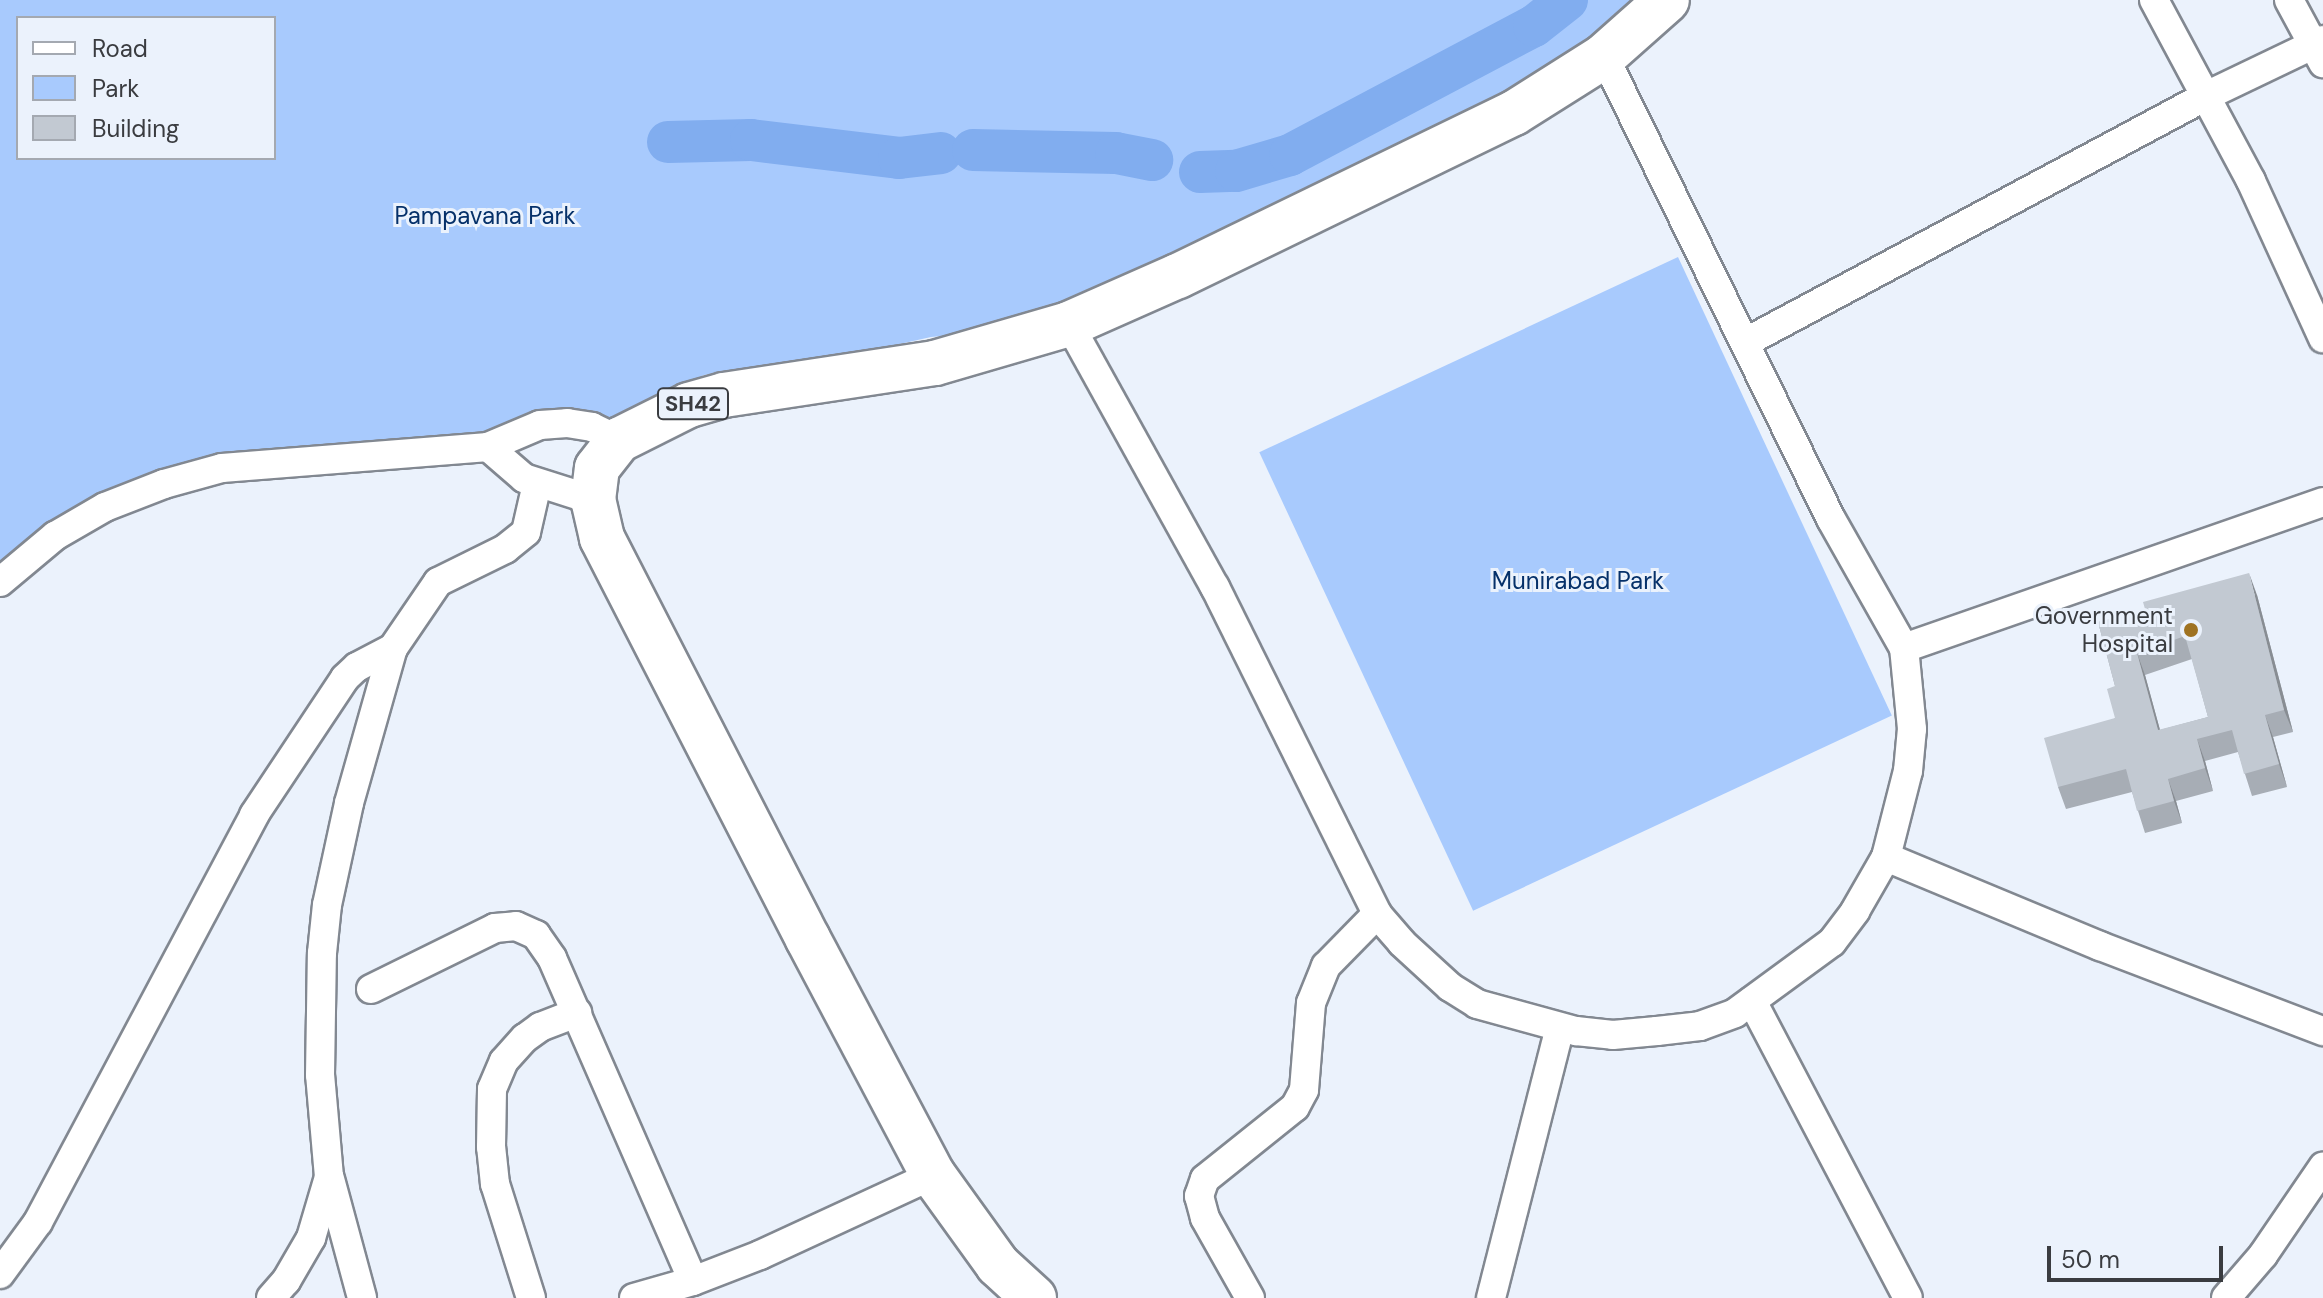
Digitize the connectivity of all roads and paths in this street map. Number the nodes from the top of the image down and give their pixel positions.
1 (1667, 0) edge
2 (2154, 0) edge
3 (2289, 0) edge
4 (2320, 49) edge
5 (1604, 56) junction
6 (2208, 95) junction
7 (1069, 324) junction
8 (2323, 338) edge
9 (1746, 342) junction
10 (619, 440) junction
11 (488, 447) junction
12 (537, 484) junction
13 (593, 500) junction
14 (2323, 502) edge
15 (0, 582) edge
16 (393, 648) junction
17 (1904, 648) junction
18 (1886, 857) junction
19 (1377, 914) junction
20 (371, 989) dead end
21 (1752, 1001) junction
22 (577, 1013) junction
23 (1560, 1028) junction
24 (2323, 1031) edge
25 (2323, 1167) edge
26 (933, 1175) junction
27 (329, 1177) junction
28 (0, 1274) edge
29 (693, 1281) junction
30 (271, 1298) edge
31 (362, 1298) edge
32 (531, 1298) edge
33 (634, 1298) edge
34 (1034, 1298) edge
35 (1250, 1298) edge
36 (1491, 1298) edge
37 (1908, 1298) edge
38 (2226, 1298) edge

1 - 5 main road, SH42
2 - 6 street
3 - 4 street
4 - 6 street
5 - 7 main road, SH42
5 - 9 street
6 - 8 street
6 - 9 street
7 - 10 main road, SH42
7 - 19 street
9 - 17 street
10 - 11 street
10 - 13 main road, SH42
11 - 12 street
11 - 15 street
12 - 13 street
12 - 16 street
13 - 26 main road, SH42
14 - 17 street
16 - 27 street
16 - 28 street
17 - 18 street
18 - 21 street
18 - 24 street
19 - 23 street
19 - 35 street
20 - 22 street
21 - 23 street
21 - 37 street
22 - 29 street
22 - 32 street
23 - 36 street
25 - 38 street
26 - 29 street
26 - 34 main road, SH42
27 - 30 street
27 - 31 street
29 - 33 street

